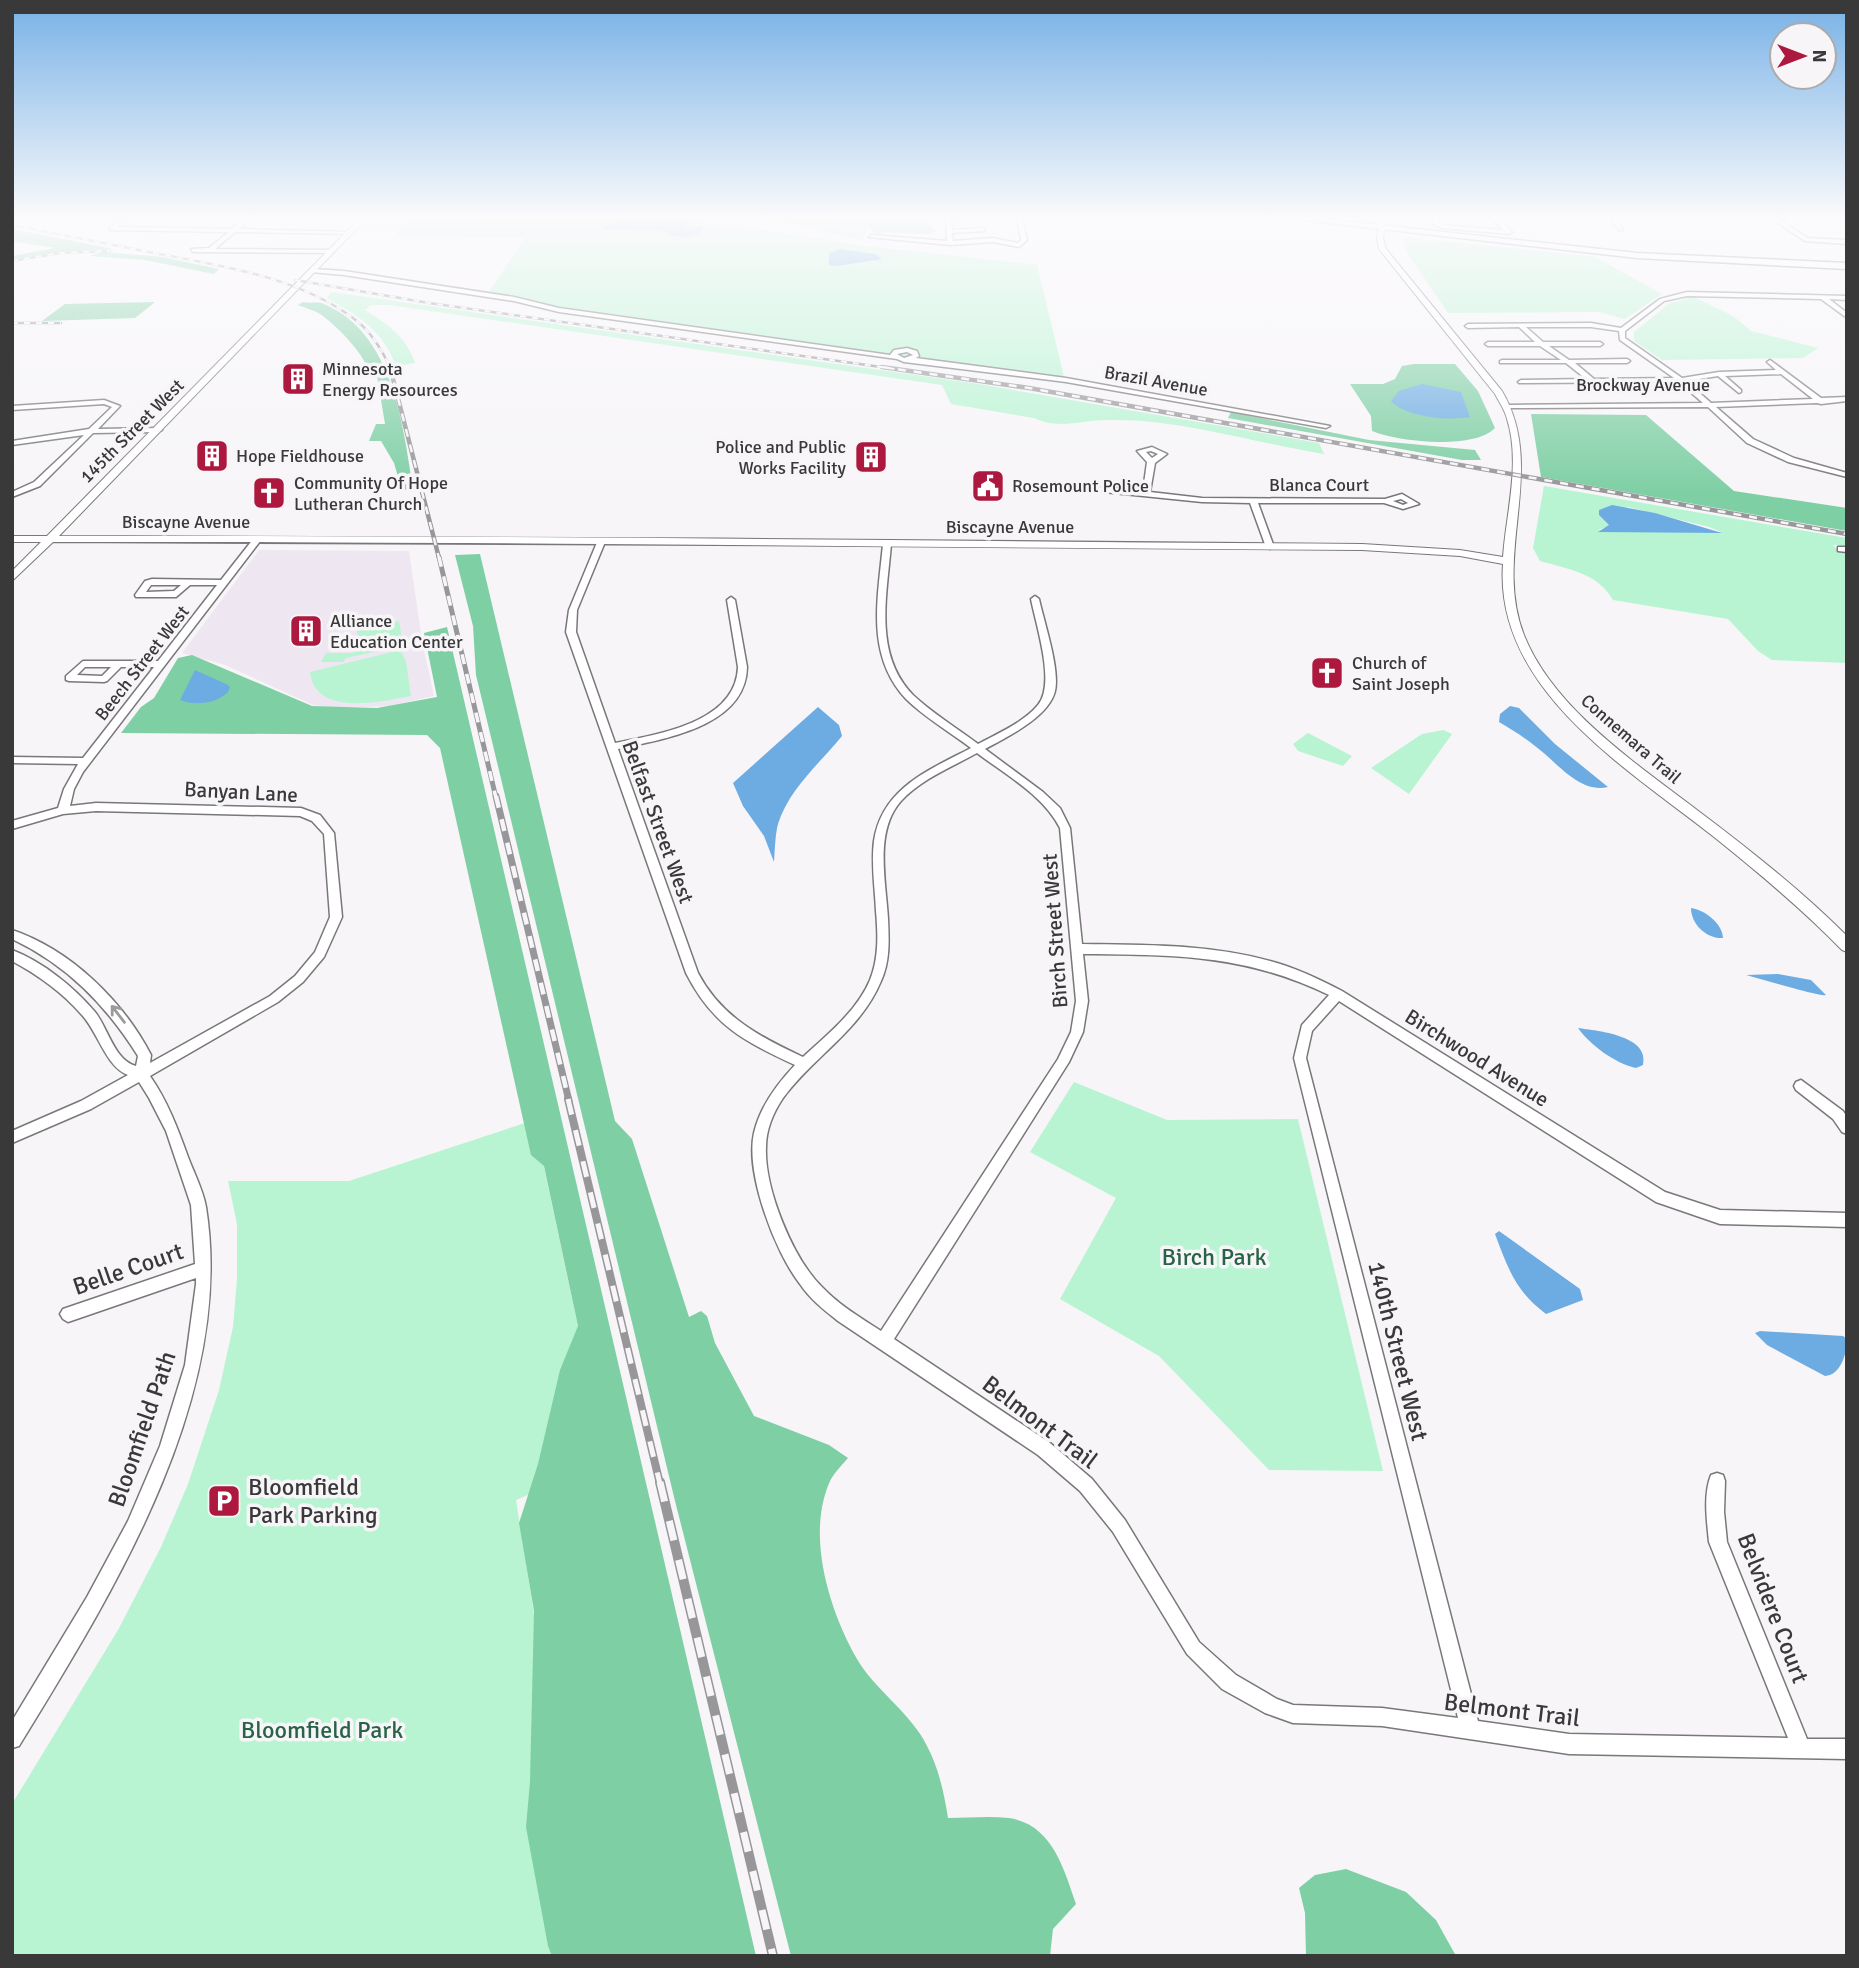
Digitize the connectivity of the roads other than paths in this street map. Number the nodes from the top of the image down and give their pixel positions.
1 (275, 310) edge
2 (558, 310) edge
3 (1433, 310) edge
4 (1649, 310) edge
5 (1468, 326) dead end
6 (1521, 326) junction
7 (1622, 330) junction
8 (1488, 344) dead end
9 (1537, 344) junction
10 (1600, 344) dead end
11 (901, 352) junction
12 (917, 355) junction
13 (908, 359) junction
14 (1572, 361) junction
15 (1628, 361) dead end
16 (1502, 362) dead end
17 (1770, 362) dead end
18 (939, 363) junction
19 (1784, 372) junction
20 (1719, 374) junction
21 (1681, 380) junction
22 (1521, 382) dead end
23 (1593, 382) junction
24 (1739, 391) dead end
25 (1847, 399) edge
26 (1821, 402) junction
27 (1707, 403) junction
28 (1508, 405) junction
29 (12, 409) edge
30 (1326, 426) dead end
31 (158, 430) junction
32 (93, 431) junction
33 (12, 443) edge
34 (1151, 462) dead end
35 (1847, 475) edge
36 (1097, 489) dead end
37 (1146, 494) junction
38 (12, 495) edge
39 (1253, 501) junction
40 (1385, 501) dead end
41 (12, 539) edge
42 (50, 539) junction
43 (257, 540) junction
44 (601, 542) junction
45 (887, 544) junction
46 (1270, 547) junction
47 (1507, 561) junction
48 (12, 578) edge
49 (187, 583) dead end
50 (224, 583) junction
51 (1035, 599) dead end
52 (731, 600) dead end
53 (119, 664) dead end
54 (161, 664) junction
55 (611, 747) junction
56 (976, 748) junction
57 (12, 761) edge
58 (85, 761) junction
59 (64, 810) junction
60 (12, 824) edge
61 (12, 934) edge
62 (1847, 946) edge
63 (1078, 949) junction
64 (12, 955) edge
65 (1338, 994) junction
66 (805, 1064) junction
67 (141, 1074) junction
68 (1801, 1086) dead end
69 (1847, 1128) edge
70 (12, 1137) edge
71 (1847, 1220) edge
72 (203, 1268) junction
73 (68, 1314) dead end
74 (884, 1341) junction
75 (1717, 1481) dead end
76 (1471, 1731) junction
77 (12, 1739) edge
78 (1802, 1749) junction
79 (1847, 1749) edge

1 - 31 street, 145th Street West
2 - 11 street, Brazil Avenue
3 - 28 street, Connemara Trail
4 - 7 street
5 - 6 street
6 - 7 street
6 - 9 street
7 - 21 street
8 - 9 street
9 - 10 street
9 - 14 street
11 - 12 street, Brazil Avenue
11 - 13 street, Brazil Avenue
12 - 13 street, Brazil Avenue
12 - 18 street, Brazil Avenue
13 - 18 street, Brazil Avenue
14 - 15 street
14 - 16 street
14 - 23 street
17 - 19 street
18 - 30 street, Brazil Avenue
19 - 20 street
19 - 26 street
20 - 21 street
20 - 24 street
21 - 23 street
21 - 27 street
22 - 23 street
25 - 26 street, Brockway Avenue
26 - 27 street, Brockway Avenue
27 - 28 street, Brockway Avenue
27 - 35 street
28 - 47 street, Connemara Trail
29 - 32 street
31 - 32 street
31 - 42 street, 145th Street West
32 - 33 street
32 - 38 street
34 - 37 street
36 - 37 street, Blanca Court
37 - 39 street, Blanca Court
39 - 40 street, Blanca Court
39 - 46 street
41 - 42 street, Biscayne Avenue
42 - 43 street, Biscayne Avenue
42 - 48 street, 145th Street West
43 - 44 street, Biscayne Avenue
43 - 50 street, Beech Street West
44 - 45 street, Biscayne Avenue
44 - 55 street, Belfast Street West
45 - 46 street, Biscayne Avenue
45 - 56 street, Birch Street West
46 - 47 street, Biscayne Avenue
47 - 62 street, Connemara Trail
49 - 50 street
50 - 54 street, Beech Street West
51 - 56 street
52 - 55 street
53 - 54 street
54 - 58 street, Beech Street West
55 - 66 street, Belfast Street West
56 - 63 street, Birch Street West
56 - 66 street, Belmont Trail
57 - 58 street
58 - 59 street, Beech Street West
59 - 60 street, Banyan Lane
59 - 67 street, Banyan Lane
67 -> 61 street, Bloomfield Path
63 - 65 street, Birchwood Avenue
63 - 74 street, Birch Street West
64 - 67 street, Bloomfield Path
65 - 71 street, Birchwood Avenue
65 - 76 street, 140th Street West
66 - 74 street, Belmont Trail
67 - 70 street, Banyan Lane
67 - 72 street, Bloomfield Path
68 - 69 street
72 - 73 street, Belle Court
72 - 77 street, Bloomfield Path
74 - 76 street, Belmont Trail
75 - 78 street, Belvidere Court
76 - 78 street, Belmont Trail
78 - 79 street, Belmont Trail

